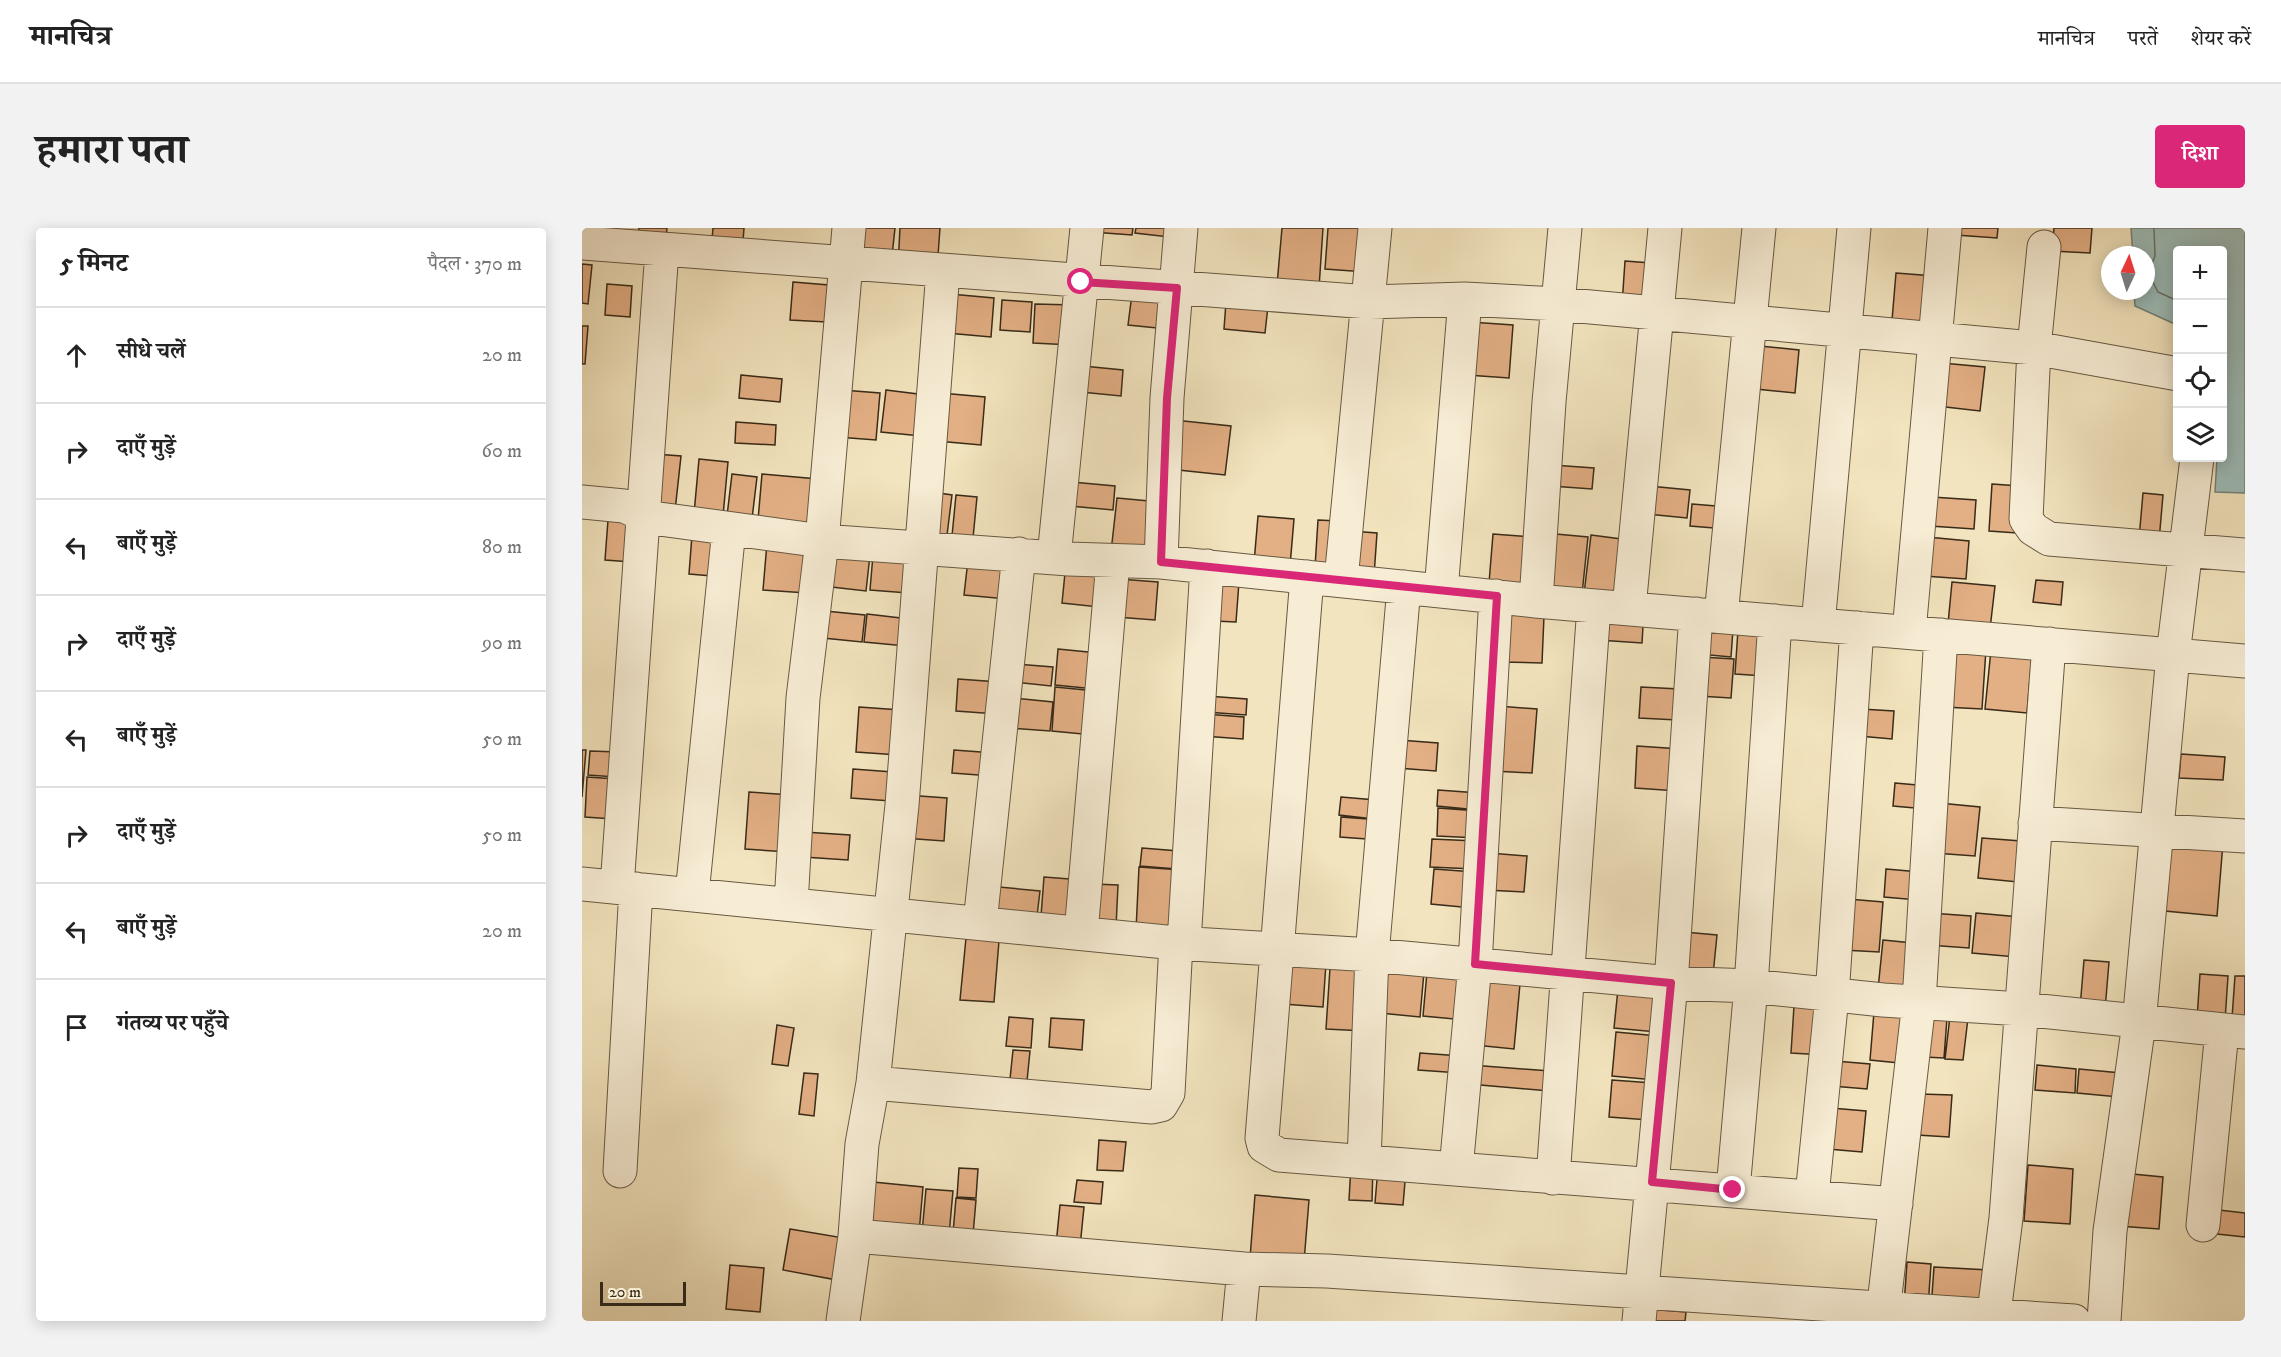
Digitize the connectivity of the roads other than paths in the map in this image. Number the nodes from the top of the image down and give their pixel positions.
1 (849, 228) edge
2 (1087, 228) edge
3 (1181, 228) edge
4 (1375, 228) edge
5 (1565, 228) edge
6 (1665, 228) edge
7 (1759, 228) edge
8 (1854, 228) edge
9 (1945, 228) edge
10 (582, 243) edge
11 (667, 243) edge
12 (2044, 247) dead end
13 (846, 264) junction
14 (943, 271) junction
15 (1081, 282) junction
16 (1177, 288) junction
17 (1465, 299) junction
18 (1369, 302) junction
19 (1558, 304) junction
20 (1658, 314) junction
21 (1751, 322) junction
22 (1845, 331) junction
23 (1937, 339) junction
24 (2034, 348) junction
25 (2173, 373) edge
26 (2197, 462) edge
27 (582, 502) edge
28 (642, 515) junction
29 (729, 529) junction
30 (822, 541) junction
31 (921, 549) junction
32 (2186, 551) junction
33 (1019, 554) junction
34 (2245, 555) edge
35 (1054, 557) junction
36 (1113, 561) junction
37 (1161, 562) junction
38 (1207, 566) junction
39 (1306, 576) junction
40 (1341, 580) junction
41 (1404, 587) junction
42 (1441, 591) junction
43 (1497, 596) junction
44 (1536, 601) junction
45 (1594, 606) junction
46 (1629, 608) junction
47 (1708, 615) junction
48 (1775, 621) junction
49 (1818, 624) junction
50 (1857, 628) junction
51 (1909, 632) junction
52 (1941, 635) junction
53 (2049, 644) junction
54 (2173, 655) junction
55 (2245, 661) edge
56 (2035, 823) junction
57 (2157, 832) junction
58 (2245, 836) edge
59 (582, 884) edge
60 (626, 888) junction
61 (692, 894) junction
62 (791, 904) junction
63 (891, 914) junction
64 (980, 923) junction
65 (1081, 933) junction
66 (1180, 943) junction
67 (1277, 951) junction
68 (1372, 955) junction
69 (1475, 964) junction
70 (1568, 974) junction
71 (1671, 983) junction
72 (1751, 986) junction
73 (1832, 996) junction
74 (1919, 1002) junction
75 (2021, 1009) junction
76 (2139, 1023) junction
77 (2234, 1031) edge
78 (873, 1083) junction
79 (1364, 1161) junction
80 (1456, 1169) junction
81 (620, 1171) dead end
82 (1553, 1178) junction
83 (1652, 1182) junction
84 (1733, 1190) junction
85 (1812, 1197) junction
86 (1896, 1204) junction
87 (2204, 1225) dead end
88 (855, 1236) junction
89 (1244, 1269) junction
90 (1640, 1306) edge
91 (1798, 1311) edge
92 (1882, 1314) edge
93 (1993, 1318) edge
94 (843, 1321) edge
95 (1239, 1321) edge
96 (2074, 1321) edge
97 (2103, 1321) edge

1 - 13 street
2 - 15 street
3 - 16 street
4 - 18 street
5 - 19 street
6 - 20 street
7 - 21 street
8 - 22 street
9 - 23 street
10 - 11 street
11 - 13 street
11 - 28 street
12 - 24 street
13 - 14 street
13 - 30 street
14 - 15 street
14 - 31 street
15 - 16 street
15 - 35 street
16 - 18 street
16 - 37 street
17 - 18 street
17 - 19 street
17 - 42 street
18 - 40 street
19 - 20 street
19 - 44 street
20 - 21 street
20 - 46 street
21 - 22 street
21 - 47 street
22 - 23 street
22 - 49 street
23 - 24 street
23 - 51 street
24 - 25 street
24 - 32 street
26 - 32 street
27 - 28 street
28 - 29 street
28 - 60 street
29 - 30 street
29 - 61 street
30 - 31 street
30 - 62 street
31 - 33 street
31 - 63 street
32 - 34 street
32 - 54 street
33 - 35 street
33 - 64 street
35 - 36 street
36 - 37 street
36 - 65 street
37 - 38 street
38 - 39 street
38 - 66 street
39 - 40 street
39 - 67 street
40 - 41 street
41 - 42 street
41 - 68 street
42 - 43 street
43 - 44 street
43 - 69 street
44 - 45 street
45 - 46 street
45 - 70 street
46 - 47 street
47 - 48 street
47 - 71 street
48 - 49 street
48 - 72 street
49 - 50 street
50 - 51 street
50 - 73 street
51 - 52 street
52 - 53 street
52 - 74 street
53 - 54 street
53 - 56 street
54 - 55 street
54 - 57 street
56 - 57 street
56 - 75 street
57 - 58 street
57 - 76 street
59 - 60 street
60 - 61 street
60 - 81 street
61 - 62 street
62 - 63 street
63 - 64 street
63 - 78 street
64 - 65 street
65 - 66 street
66 - 67 street
66 - 78 street
67 - 68 street
67 - 79 street
68 - 69 street
68 - 79 street
69 - 70 street
69 - 80 street
70 - 71 street
70 - 82 street
71 - 72 street
71 - 83 street
72 - 73 street
72 - 84 street
73 - 74 street
73 - 85 street
74 - 75 street
74 - 86 street
75 - 76 street
75 - 93 street
76 - 77 street
76 - 97 street
77 - 87 street
78 - 88 street
79 - 80 street
80 - 82 street
82 - 83 street
83 - 84 street
83 - 90 street
84 - 85 street
85 - 86 street
86 - 92 street
88 - 89 street
88 - 94 street
89 - 90 street
89 - 95 street
90 - 91 street
91 - 92 street
92 - 93 street
93 - 96 street

